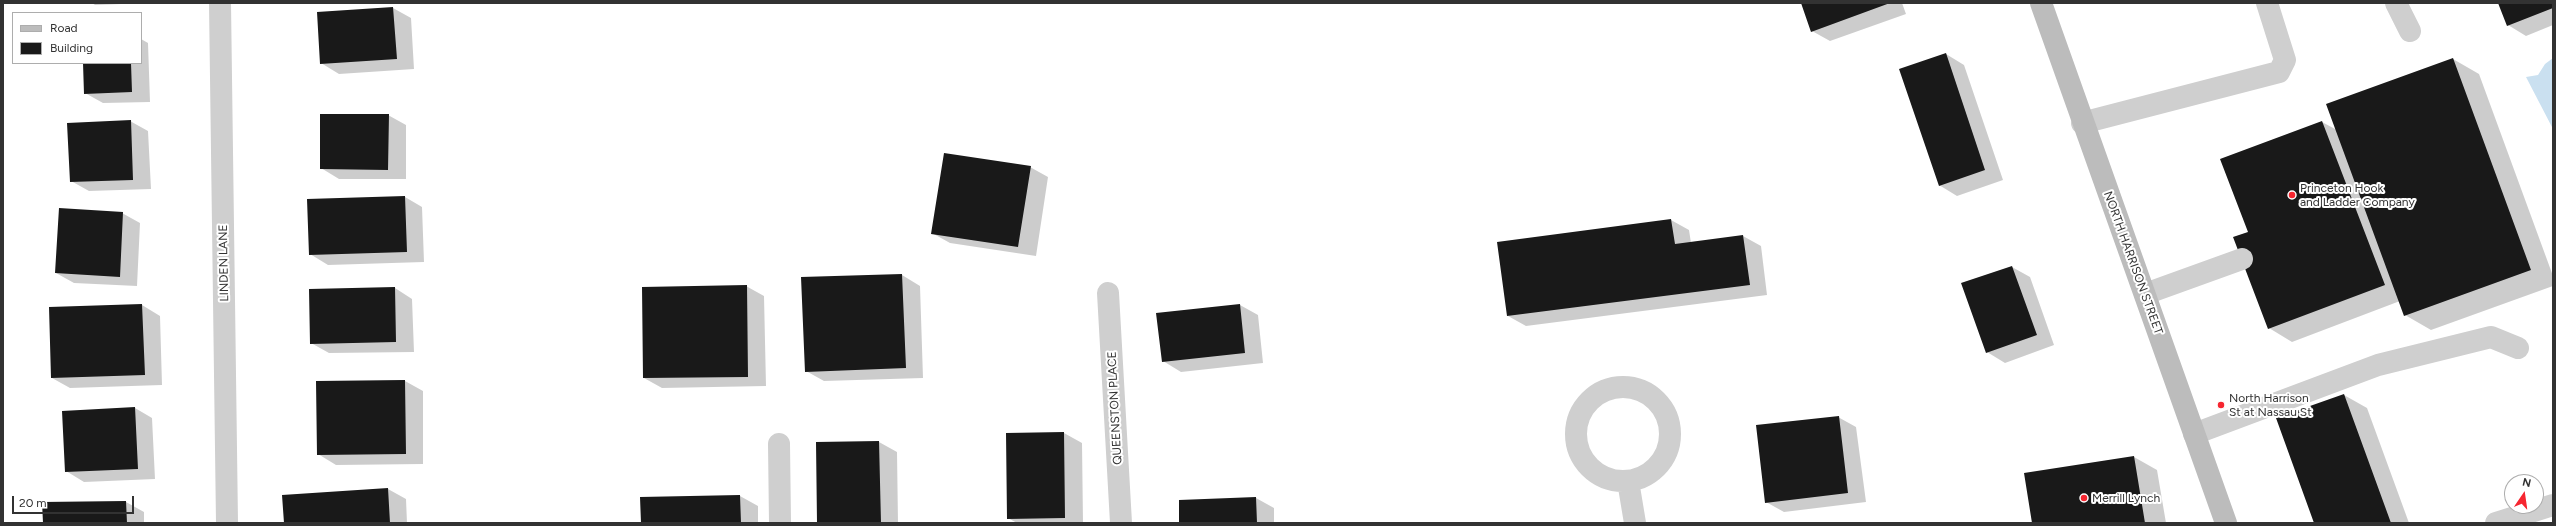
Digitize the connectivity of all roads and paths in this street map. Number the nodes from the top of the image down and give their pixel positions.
1 (220, 3) edge
2 (2041, 3) edge
3 (2268, 3) edge
4 (2396, 3) edge
5 (2410, 31) dead end
6 (2082, 123) junction
7 (2242, 259) dead end
8 (1108, 293) dead end
9 (2145, 294) junction
10 (2518, 348) dead end
11 (2194, 434) junction
12 (779, 444) dead end
13 (1628, 481) junction
14 (2553, 505) edge
15 (227, 523) edge
16 (780, 523) edge
17 (1121, 523) edge
18 (1635, 523) edge
19 (2226, 523) edge
20 (2496, 523) edge

1 - 15 street, LINDEN LANE
2 - 6 street, NORTH HARRISON STREET
3 - 6 street
4 - 5 street
6 - 9 street, NORTH HARRISON STREET
7 - 9 street
8 - 17 street, QUEENSTON PLACE
9 - 11 street, NORTH HARRISON STREET
10 - 11 street
11 - 19 street, NORTH HARRISON STREET
12 - 16 street
13 - 13 street
13 - 18 street
14 - 20 street

